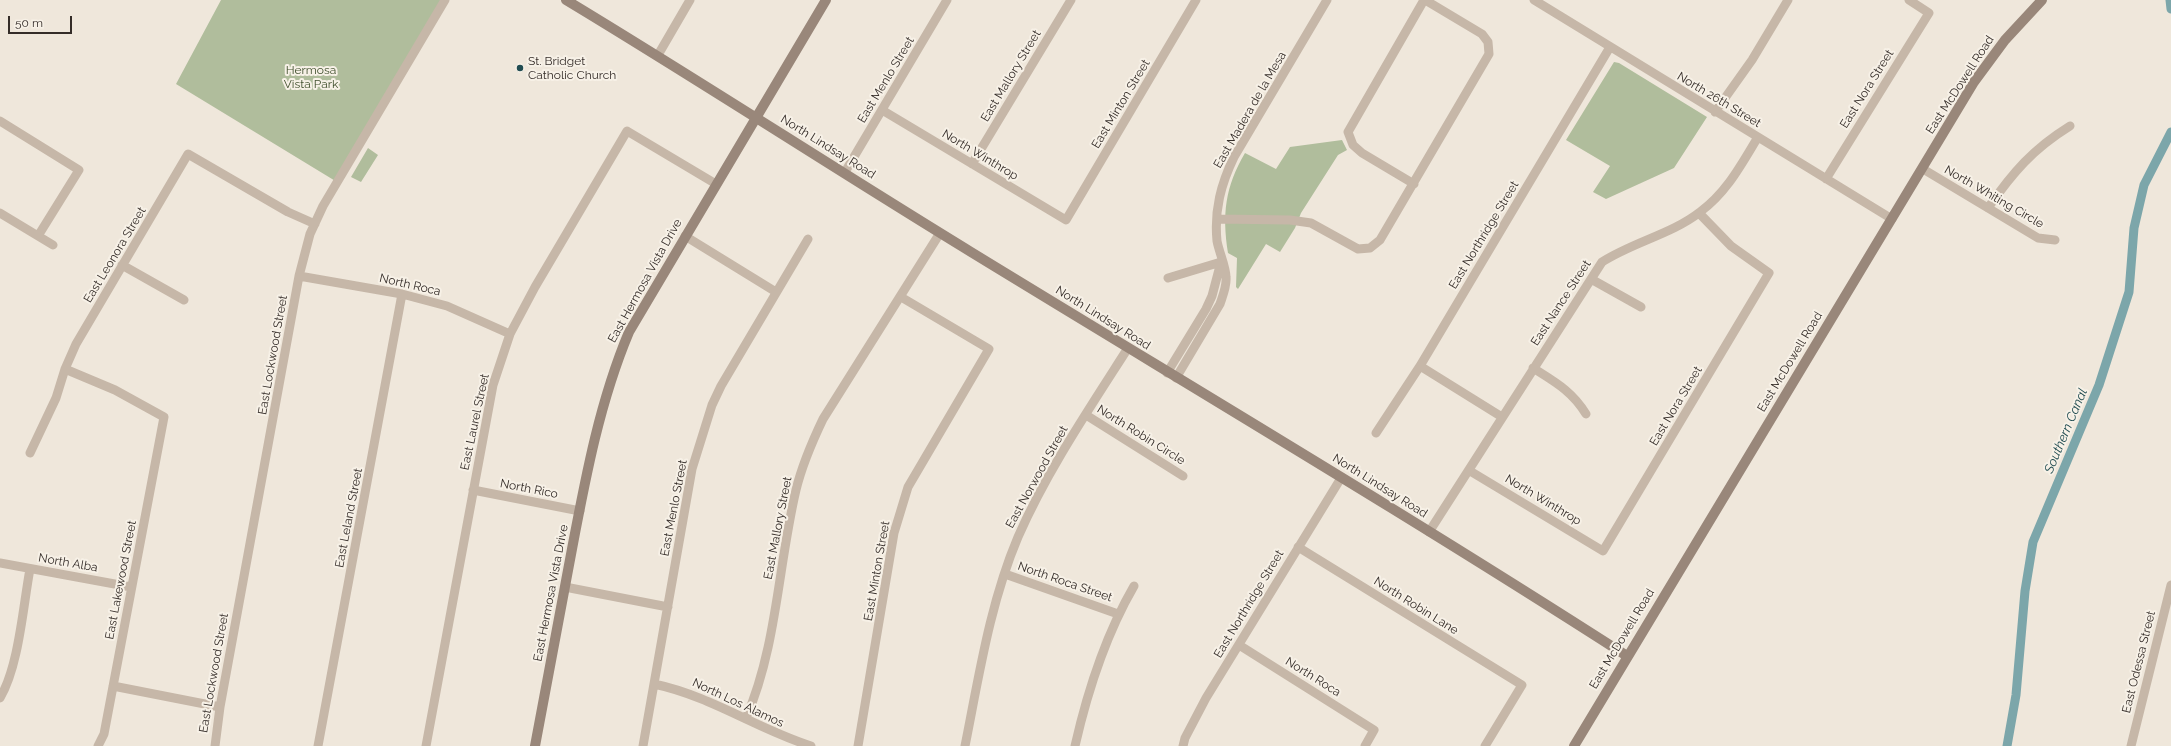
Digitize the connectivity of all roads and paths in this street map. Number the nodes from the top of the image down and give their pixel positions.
1 (445, 0) edge
2 (566, 0) edge
3 (690, 0) edge
4 (826, 0) edge
5 (947, 0) edge
6 (1071, 0) edge
7 (1196, 0) edge
8 (1327, 0) edge
9 (1425, 0) edge
10 (1534, 0) edge
11 (1788, 0) edge
12 (1909, 0) edge
13 (2042, 0) edge
14 (1610, 47) junction
15 (658, 55) junction
16 (882, 110) junction
17 (1715, 112) junction
18 (756, 117) junction
19 (0, 121) edge
20 (2070, 126) dead end
21 (1758, 137) junction
22 (972, 164) junction
23 (1923, 169) junction
24 (845, 172) junction
25 (1826, 179) junction
26 (716, 184) junction
27 (1414, 184) junction
28 (1988, 208) junction
29 (0, 213) edge
30 (1700, 213) junction
31 (1217, 219) junction
32 (1892, 219) junction
33 (1066, 220) joint
34 (315, 224) junction
35 (940, 232) junction
36 (38, 236) junction
37 (685, 236) junction
38 (808, 239) dead end
39 (2055, 240) dead end
40 (53, 245) dead end
41 (1221, 262) junction
42 (122, 265) junction
43 (299, 276) junction
44 (1168, 278) dead end
45 (1591, 279) junction
46 (776, 292) junction
47 (402, 294) junction
48 (901, 297) junction
49 (184, 300) dead end
50 (1641, 307) dead end
51 (510, 334) junction
52 (1128, 348) junction
53 (1420, 366) junction
54 (1533, 368) junction
55 (65, 369) junction
56 (1172, 376) junction
57 (1586, 414) dead end
58 (1086, 415) junction
59 (1502, 417) junction
60 (1376, 433) dead end
61 (30, 453) dead end
62 (1470, 471) junction
63 (1183, 476) dead end
64 (1341, 478) junction
65 (473, 490) junction
66 (580, 510) junction
67 (1429, 532) junction
68 (1298, 548) junction
69 (1603, 551) joint
70 (0, 563) edge
71 (30, 569) junction
72 (1005, 574) junction
73 (2171, 585) edge
74 (1134, 586) dead end
75 (131, 587) junction
76 (565, 587) junction
77 (668, 607) junction
78 (1118, 614) junction
79 (1239, 645) junction
80 (1627, 656) junction
81 (654, 684) junction
82 (113, 686) junction
83 (0, 698) edge
84 (220, 707) junction
85 (746, 718) junction
86 (787, 742) edge
87 (98, 746) edge
88 (215, 746) edge
89 (318, 746) edge
90 (426, 746) edge
91 (536, 746) edge
92 (642, 746) edge
93 (811, 746) edge
94 (858, 746) edge
95 (965, 746) edge
96 (1075, 746) edge
97 (1183, 746) edge
98 (1365, 746) edge
99 (1485, 746) edge
100 (1574, 746) edge
101 (2131, 746) edge

1 - 34 street, East Lockwood Street
2 - 15 main road, North Lindsay Road
3 - 15 street
4 - 18 main road, East Hermosa Vista Drive
5 - 16 street, East Menlo Street
6 - 22 street, East Mallory Street
7 - 33 street, East Minton Street
8 - 31 street, East Madera de la Mesa
9 - 27 street
9 - 27 street
10 - 14 street, North 26th Street
11 - 17 street
12 - 25 street, East Nora Street
13 - 23 main road, East McDowell Road
14 - 17 street, North 26th Street
14 - 53 street, East Northridge Street
15 - 18 main road, North Lindsay Road
16 - 22 street, North Winthrop
16 - 24 street, East Menlo Street
17 - 21 street, North 26th Street
18 - 24 main road, North Lindsay Road
18 - 26 main road, East Hermosa Vista Drive
19 - 36 street
20 - 28 street
21 - 25 street, North 26th Street
21 - 30 street, East Nance Street
22 - 33 street, North Winthrop
23 - 28 street, North Whiting Circle
23 - 32 main road, East McDowell Road
24 - 35 main road, North Lindsay Road
25 - 32 street, North 26th Street
26 - 37 main road, East Hermosa Vista Drive
26 - 51 street, East Laurel Street
27 - 31 street
28 - 39 street, North Whiting Circle
29 - 36 street
30 - 45 street, East Nance Street
30 - 69 street, East Nora Street
31 - 41 street, East Madera de la Mesa
32 - 80 main road, East McDowell Road
34 - 42 street, East Leonora Street
34 - 43 street, East Lockwood Street
35 - 48 street, East Mallory Street
35 - 52 main road, North Lindsay Road
36 - 40 street
37 - 46 street
37 - 66 main road, East Hermosa Vista Drive
38 - 46 street, East Menlo Street
41 - 44 street
41 - 56 street, East Madera de la Mesa
42 - 49 street
42 - 55 street, East Leonora Street
43 - 47 street, North Roca
43 - 84 street, East Lockwood Street
45 - 50 street
45 - 54 street, East Nance Street
46 - 77 street, East Menlo Street
47 - 51 street, North Roca
47 - 89 street, East Leland Street
48 - 85 street, East Mallory Street
48 - 94 street, East Minton Street
51 - 65 street, East Laurel Street
52 - 56 main road, North Lindsay Road
52 - 58 street, East Norwood Street
53 - 59 street
53 - 60 street, East Northridge Street
54 - 57 street
54 - 59 street, East Nance Street
55 - 61 street, East Leonora Street
55 - 75 street, East Lakewood Street
56 - 64 main road, North Lindsay Road
58 - 63 street, North Robin Circle
58 - 72 street, East Norwood Street
59 - 62 street, East Nance Street
62 - 67 street, East Nance Street
62 - 69 street, North Winthrop
64 - 67 main road, North Lindsay Road
64 - 68 street, East Northridge Street
65 - 66 street, North Rico
65 - 90 street, East Laurel Street
66 - 76 main road, East Hermosa Vista Drive
67 - 80 main road, North Lindsay Road
68 - 79 street, East Northridge Street
68 - 99 street, North Robin Lane
70 - 71 street, North Alba
71 - 75 street, North Alba
71 - 83 street
72 - 78 street, North Roca Street
72 - 95 street, East Norwood Street
73 - 101 street, East Odessa Street
74 - 78 street
75 - 82 street, East Lakewood Street
76 - 77 street
76 - 91 main road, East Hermosa Vista Drive
77 - 81 street, East Menlo Street
78 - 96 street
79 - 97 street, East Northridge Street
79 - 98 street, North Roca
80 - 100 main road, East McDowell Road
81 - 85 street, North Los Alamos
81 - 92 street, East Menlo Street
82 - 84 street
82 - 87 street, East Lakewood Street
84 - 88 street, East Lockwood Street
85 - 86 street, North Los Alamos
86 - 93 street, North Los Alamos

